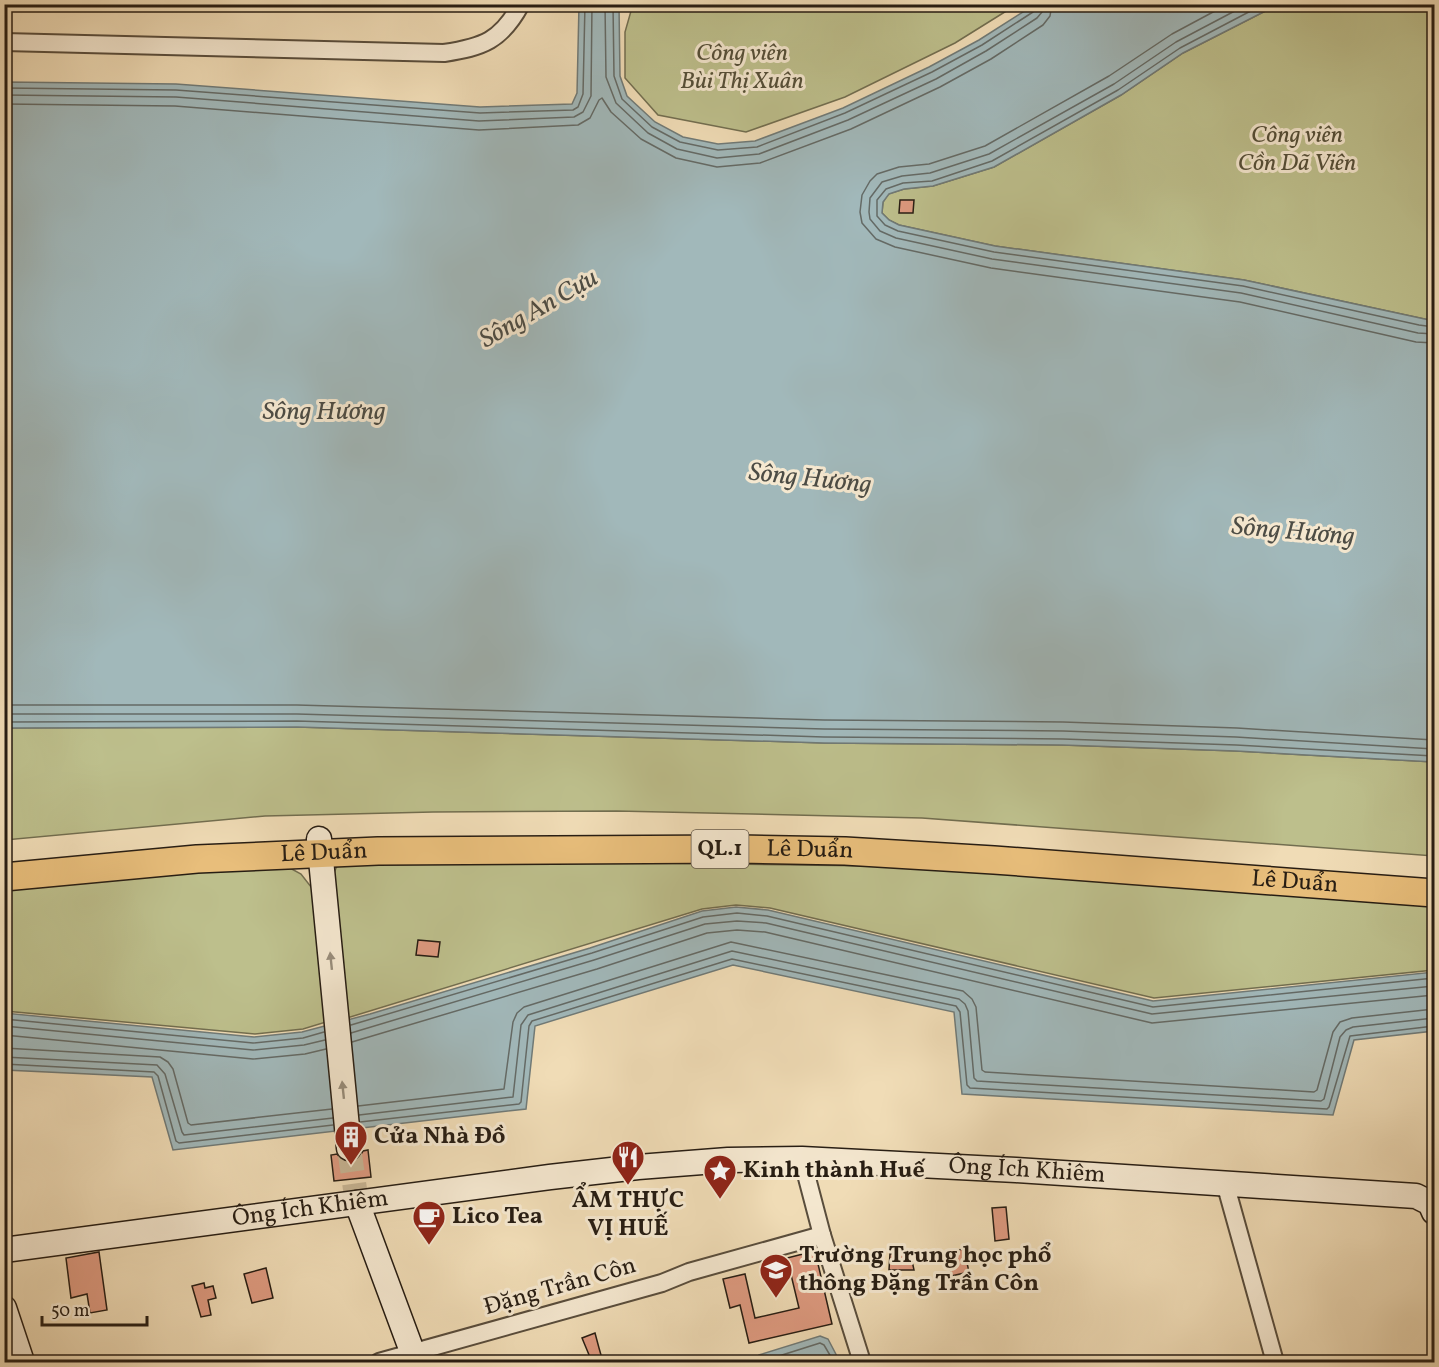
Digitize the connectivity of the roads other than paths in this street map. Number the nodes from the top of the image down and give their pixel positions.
1 (521, 4) edge
2 (4, 42) edge
3 (319, 846) junction
4 (4, 864) edge
5 (4, 877) edge
6 (1434, 878) edge
7 (1434, 893) edge
8 (349, 1148) tunnel mouth
9 (802, 1159) junction
10 (1225, 1183) junction
11 (357, 1203) junction
12 (1434, 1212) edge
13 (822, 1235) junction
14 (4, 1250) edge
15 (4, 1308) edge
16 (14, 1352) edge
17 (414, 1358) edge
18 (379, 1362) edge
19 (862, 1362) edge
20 (1275, 1362) edge

1 - 2 street
3 - 4 main road, Lê Duẩn / QL.1
3 - 5 main road, Lê Duẩn / QL.1
3 - 6 main road, Lê Duẩn / QL.1
3 - 7 main road, Lê Duẩn / QL.1
8 -> 3 street
9 - 10 street, Ông Ích Khiêm
9 - 11 street, Ông Ích Khiêm
9 - 13 street
10 - 12 street, Ông Ích Khiêm
10 - 20 street
11 - 14 street, Ông Ích Khiêm
11 - 17 street
13 - 17 street, Đặng Trần Côn
13 - 19 street
15 - 16 street
17 - 18 street, Đặng Trần Côn

